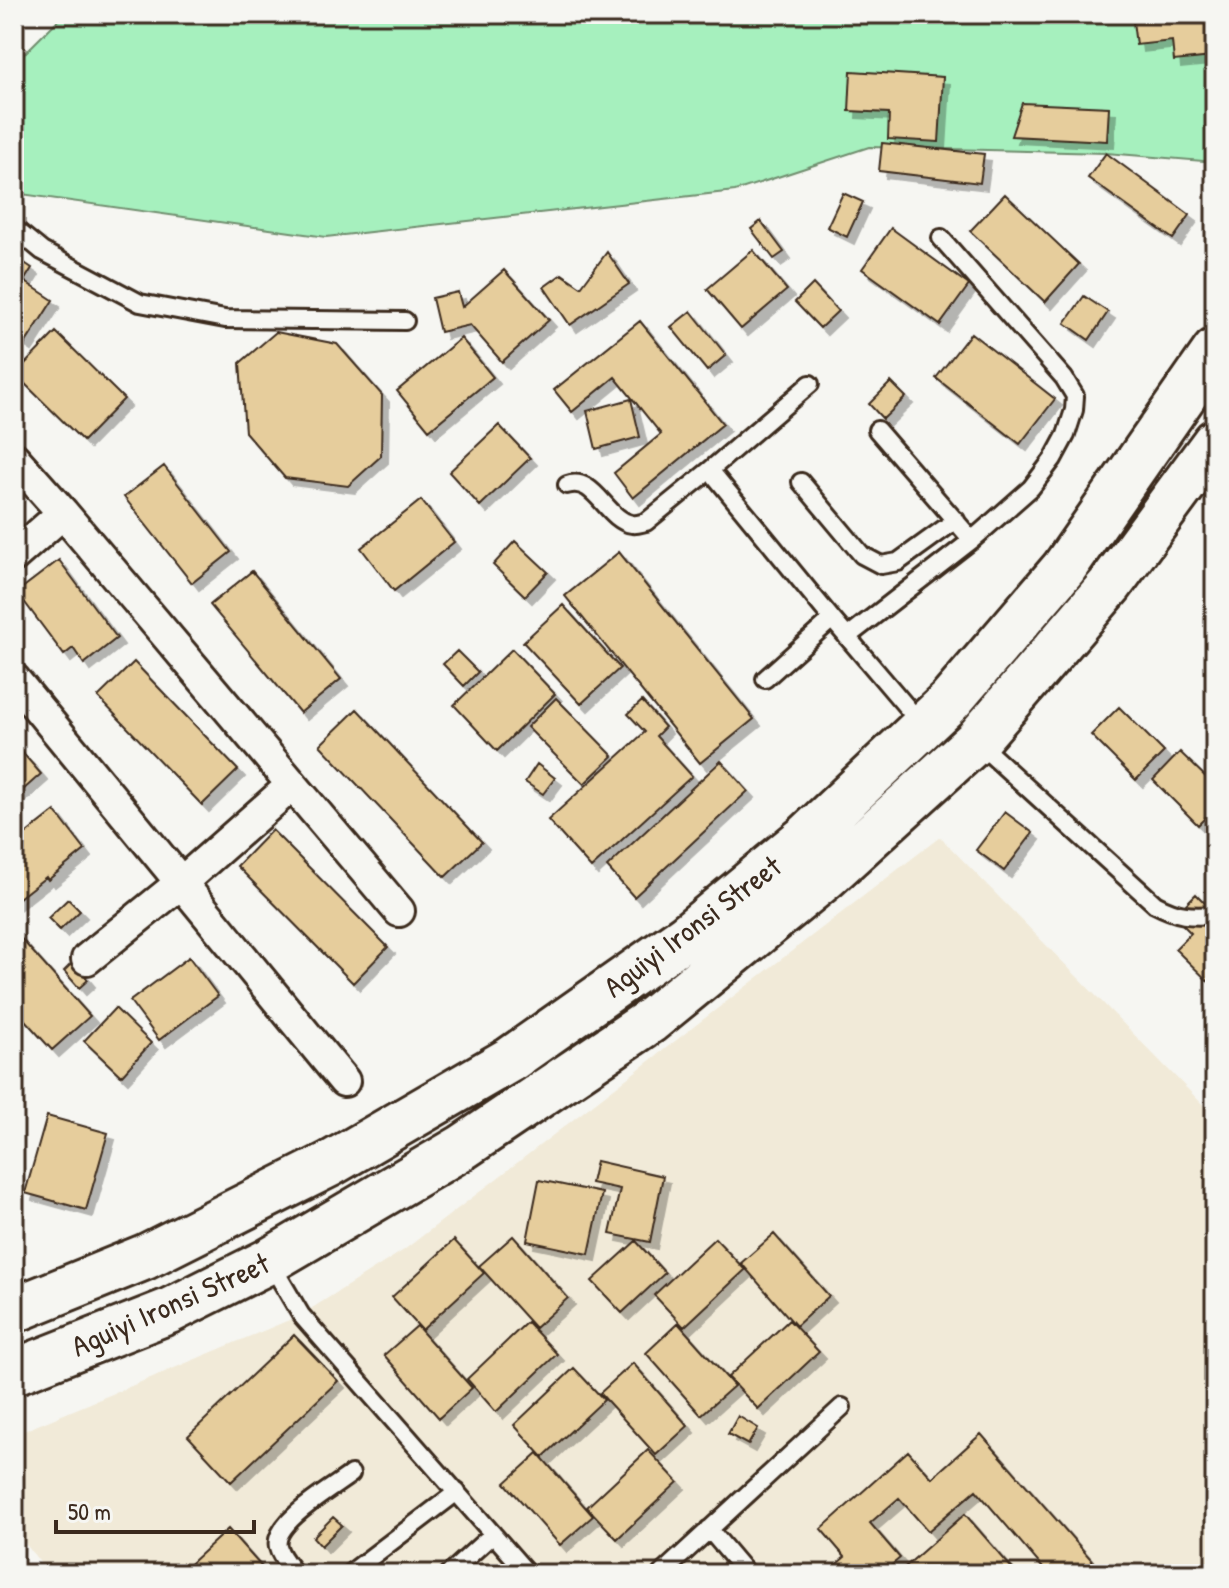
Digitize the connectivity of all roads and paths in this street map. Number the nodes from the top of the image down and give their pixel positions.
1 (14, 228) edge
2 (941, 238) dead end
3 (405, 321) dead end
4 (1215, 351) edge
5 (810, 384) dead end
6 (877, 430) dead end
7 (1215, 442) edge
8 (14, 458) edge
9 (710, 470) junction
10 (801, 482) dead end
11 (567, 485) dead end
12 (63, 513) junction
13 (956, 520) junction
14 (972, 540) junction
15 (14, 556) edge
16 (832, 619) junction
17 (847, 637) junction
18 (14, 679) edge
19 (765, 679) dead end
20 (923, 726) junction
21 (976, 741) junction
22 (292, 785) junction
23 (182, 882) junction
24 (399, 911) dead end
25 (1215, 915) edge
26 (87, 959) dead end
27 (344, 1081) dead end
28 (269, 1261) junction
29 (14, 1310) edge
30 (14, 1372) edge
31 (842, 1407) dead end
32 (351, 1474) dead end
33 (457, 1492) junction
34 (709, 1529) junction
35 (493, 1534) junction
36 (295, 1574) edge
37 (349, 1574) edge
38 (449, 1574) edge
39 (528, 1574) edge
40 (661, 1574) edge
41 (747, 1574) edge

1 - 3 lane
2 - 14 lane
4 - 20 main road, Aguiyi Ironsi Street
5 - 9 lane
6 - 13 lane
7 - 21 main road, Aguiyi Ironsi Street
8 - 12 street
9 - 11 lane
9 - 16 lane
10 - 13 lane
12 - 15 street
12 - 22 street
13 - 14 lane
14 - 17 lane
16 - 17 lane
16 - 19 lane
17 - 20 lane
18 - 23 street
20 - 29 main road, Aguiyi Ironsi Street
21 - 25 lane
21 - 28 main road, Aguiyi Ironsi Street
22 - 23 street
22 - 24 street
23 - 26 street
23 - 27 street
28 - 30 main road, Aguiyi Ironsi Street
28 - 33 lane
31 - 34 lane
32 - 36 lane
33 - 35 lane
33 - 37 lane
34 - 40 lane
34 - 41 lane
35 - 38 lane
35 - 39 lane

